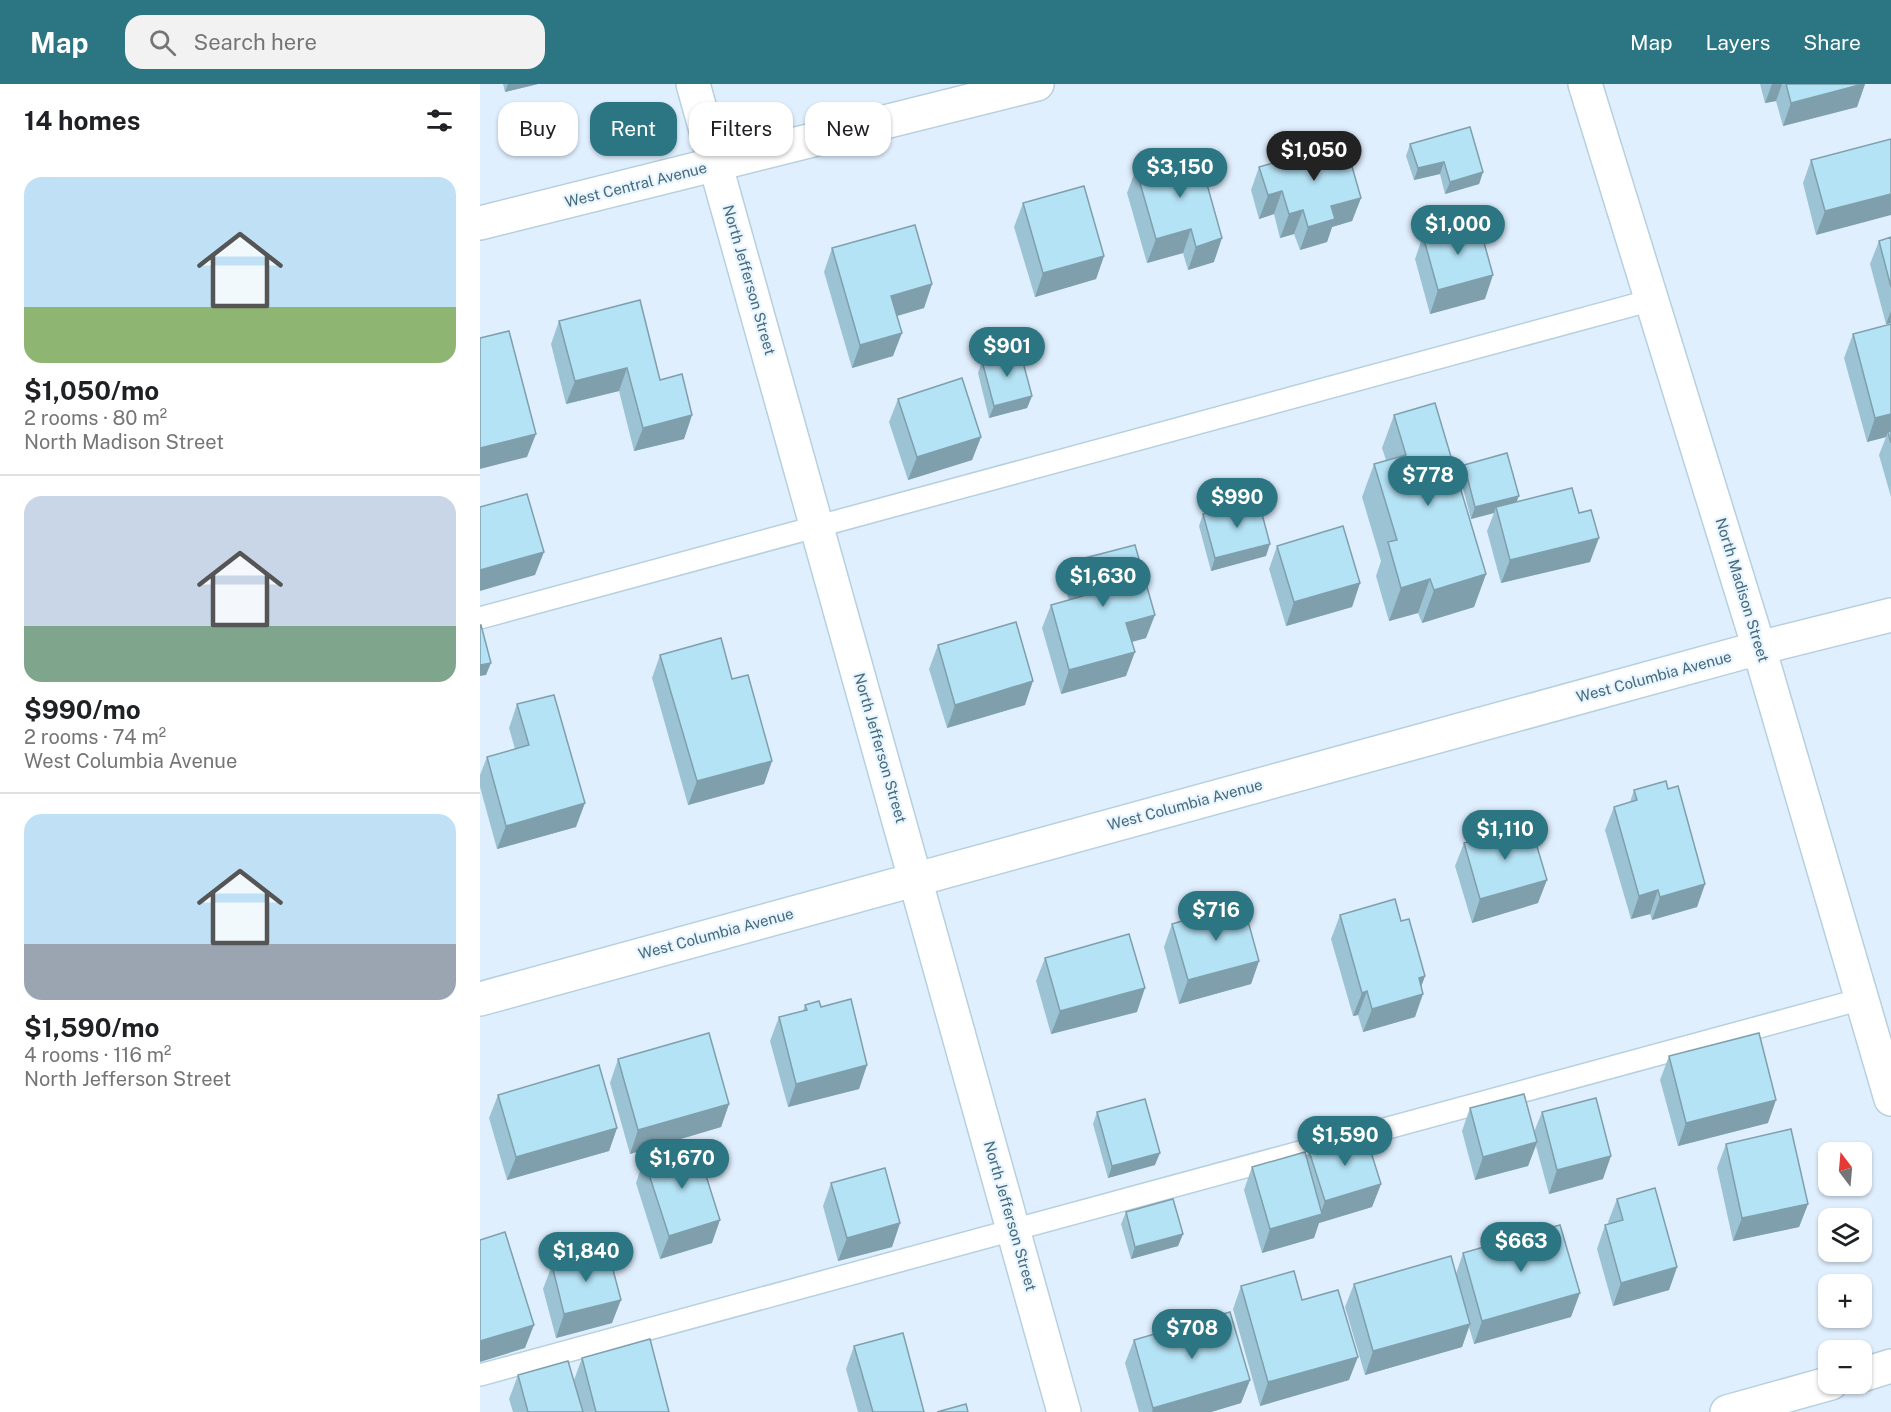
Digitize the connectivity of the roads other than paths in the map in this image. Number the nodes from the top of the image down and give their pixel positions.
1 (693, 84) edge
2 (1037, 84) edge
3 (1585, 84) edge
4 (716, 165) junction
5 (480, 224) edge
6 (1652, 300) junction
7 (818, 527) junction
8 (1891, 615) edge
9 (480, 618) edge
10 (1759, 648) junction
11 (916, 879) junction
12 (480, 999) edge
13 (1862, 999) junction
14 (1891, 1099) edge
15 (1014, 1230) junction
16 (1891, 1366) edge
17 (1872, 1372) edge
18 (480, 1375) edge
19 (1818, 1387) edge
20 (1064, 1412) edge
21 (1727, 1412) edge

1 - 4 street, North Jefferson Street
2 - 4 street, West Central Avenue
3 - 6 street, North Madison Street
4 - 5 street, West Central Avenue
4 - 7 street, North Jefferson Street
6 - 7 lane
6 - 10 street, North Madison Street
7 - 9 lane
7 - 11 street, North Jefferson Street
8 - 10 street, West Columbia Avenue
10 - 11 street, West Columbia Avenue
10 - 13 street, North Madison Street
11 - 12 street, West Columbia Avenue
11 - 15 street, North Jefferson Street
13 - 14 street, North Madison Street
13 - 15 lane
15 - 18 lane
15 - 20 street, North Jefferson Street
16 - 17 street
19 - 21 street

